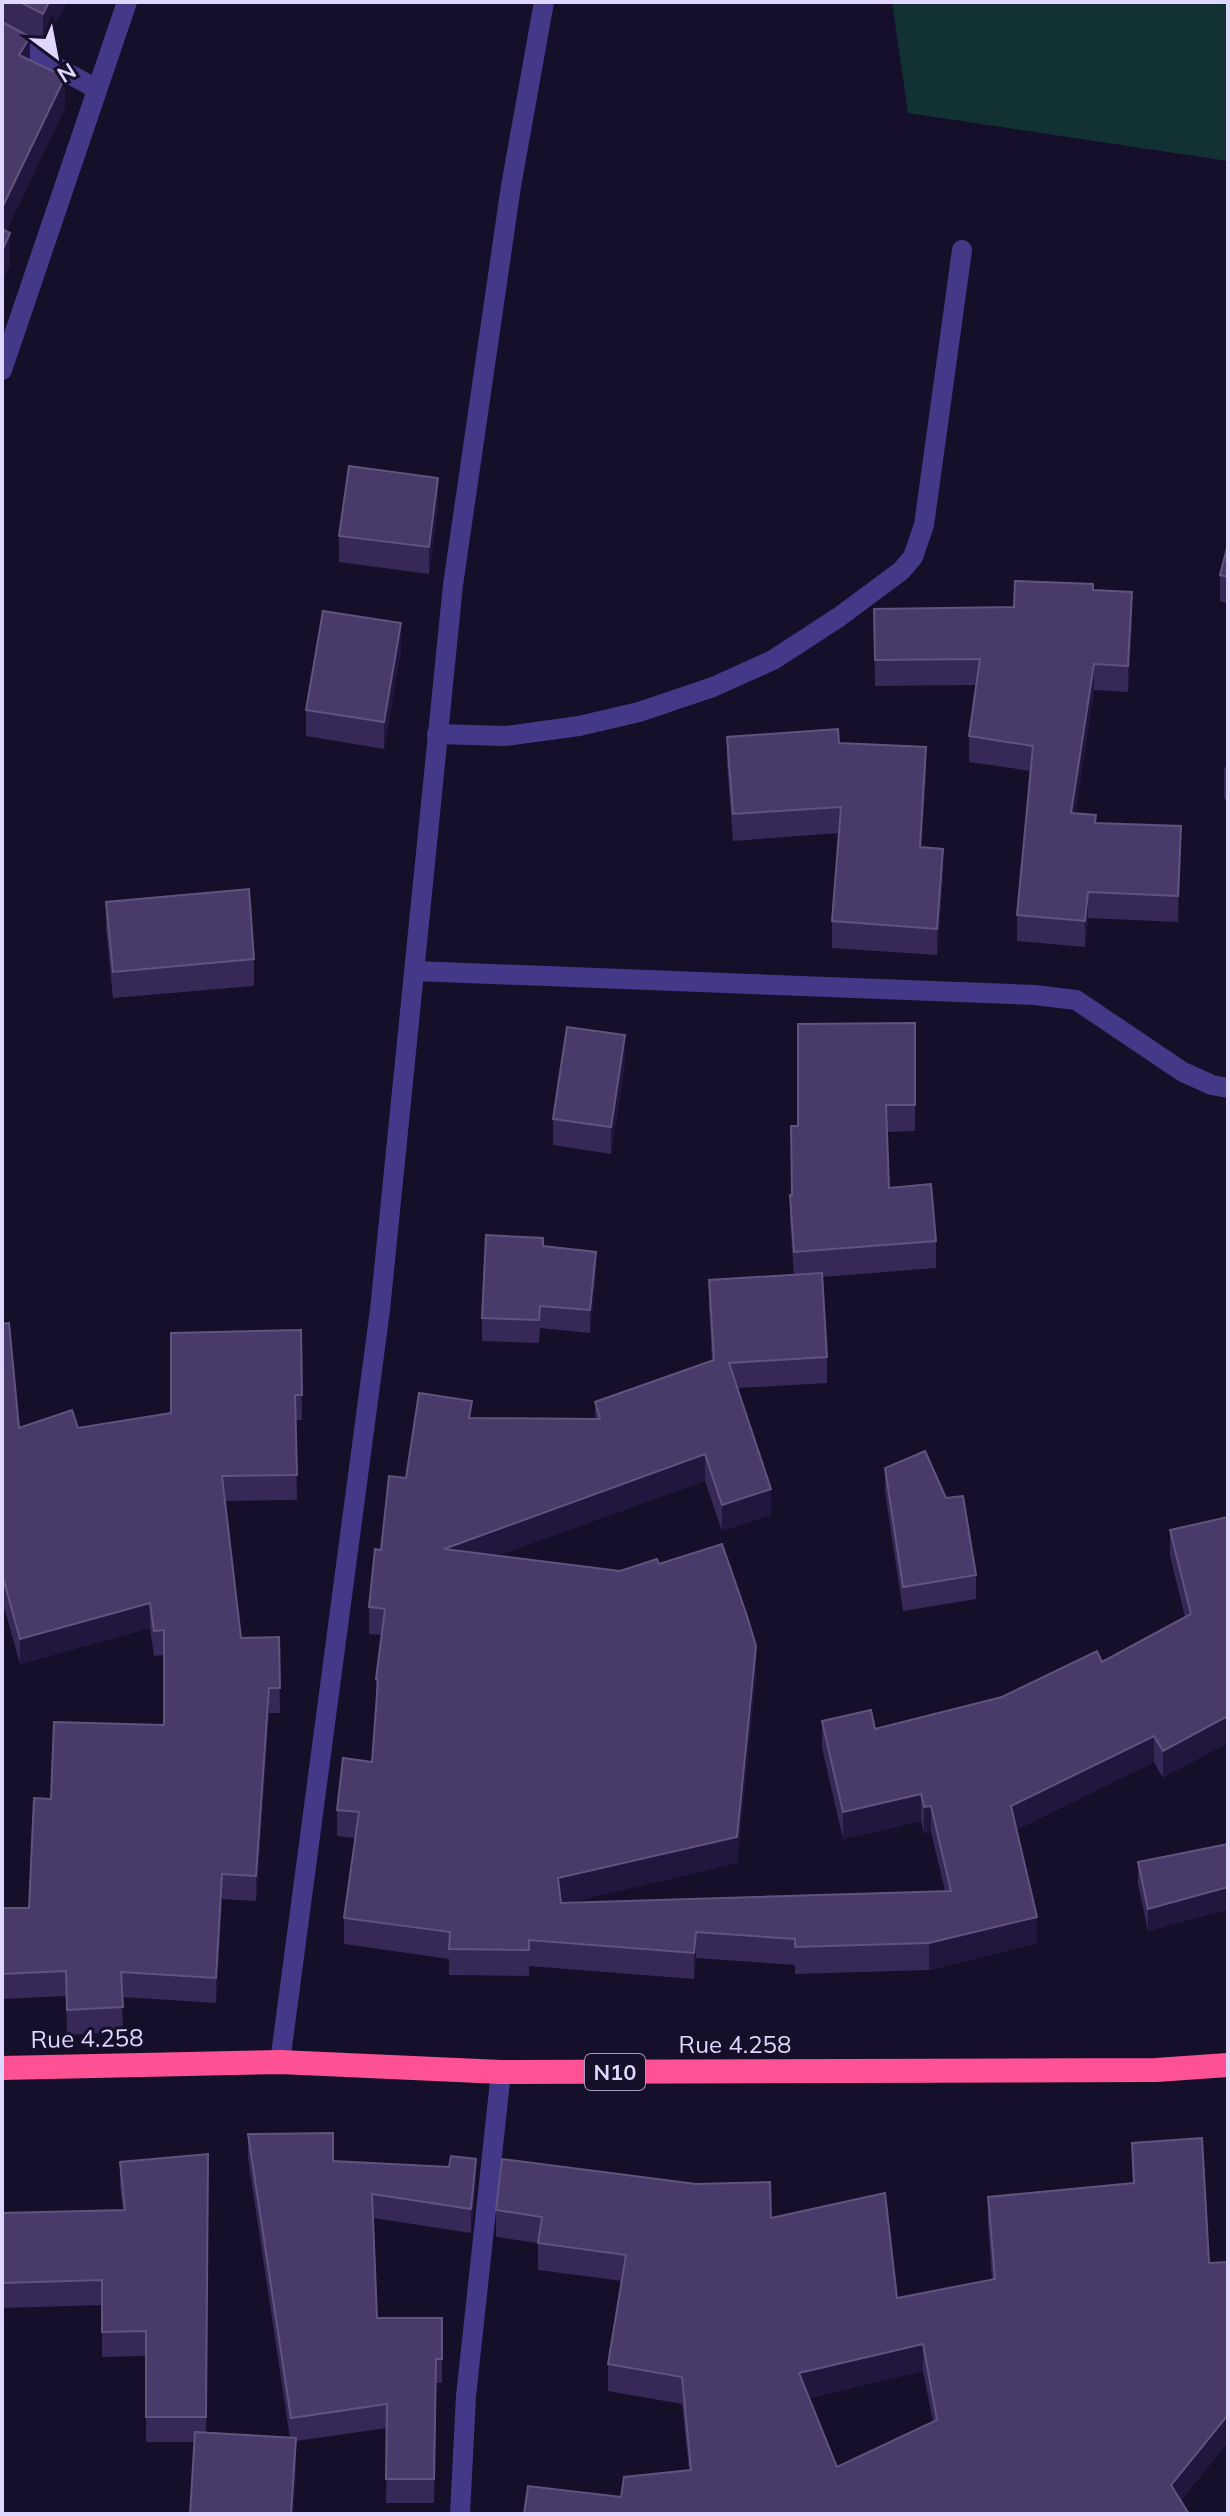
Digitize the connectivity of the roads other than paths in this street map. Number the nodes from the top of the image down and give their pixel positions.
1 (127, 2) edge
2 (544, 2) edge
3 (2, 38) edge
4 (97, 89) junction
5 (962, 250) dead end
6 (2, 370) edge
7 (437, 734) junction
8 (415, 971) junction
9 (1228, 1088) edge
10 (280, 2062) junction
11 (1228, 2065) edge
12 (2, 2068) edge
13 (501, 2072) junction
14 (460, 2514) edge

1 - 4 street
2 - 7 street
3 - 4 street
4 - 6 street
5 - 7 street
7 - 8 street
8 - 9 street
8 - 10 street
10 - 12 highway, Rue 4.258 / N10
10 - 13 highway, Rue 4.258 / N10
11 - 13 highway, Rue 4.258 / N10
13 - 14 street

